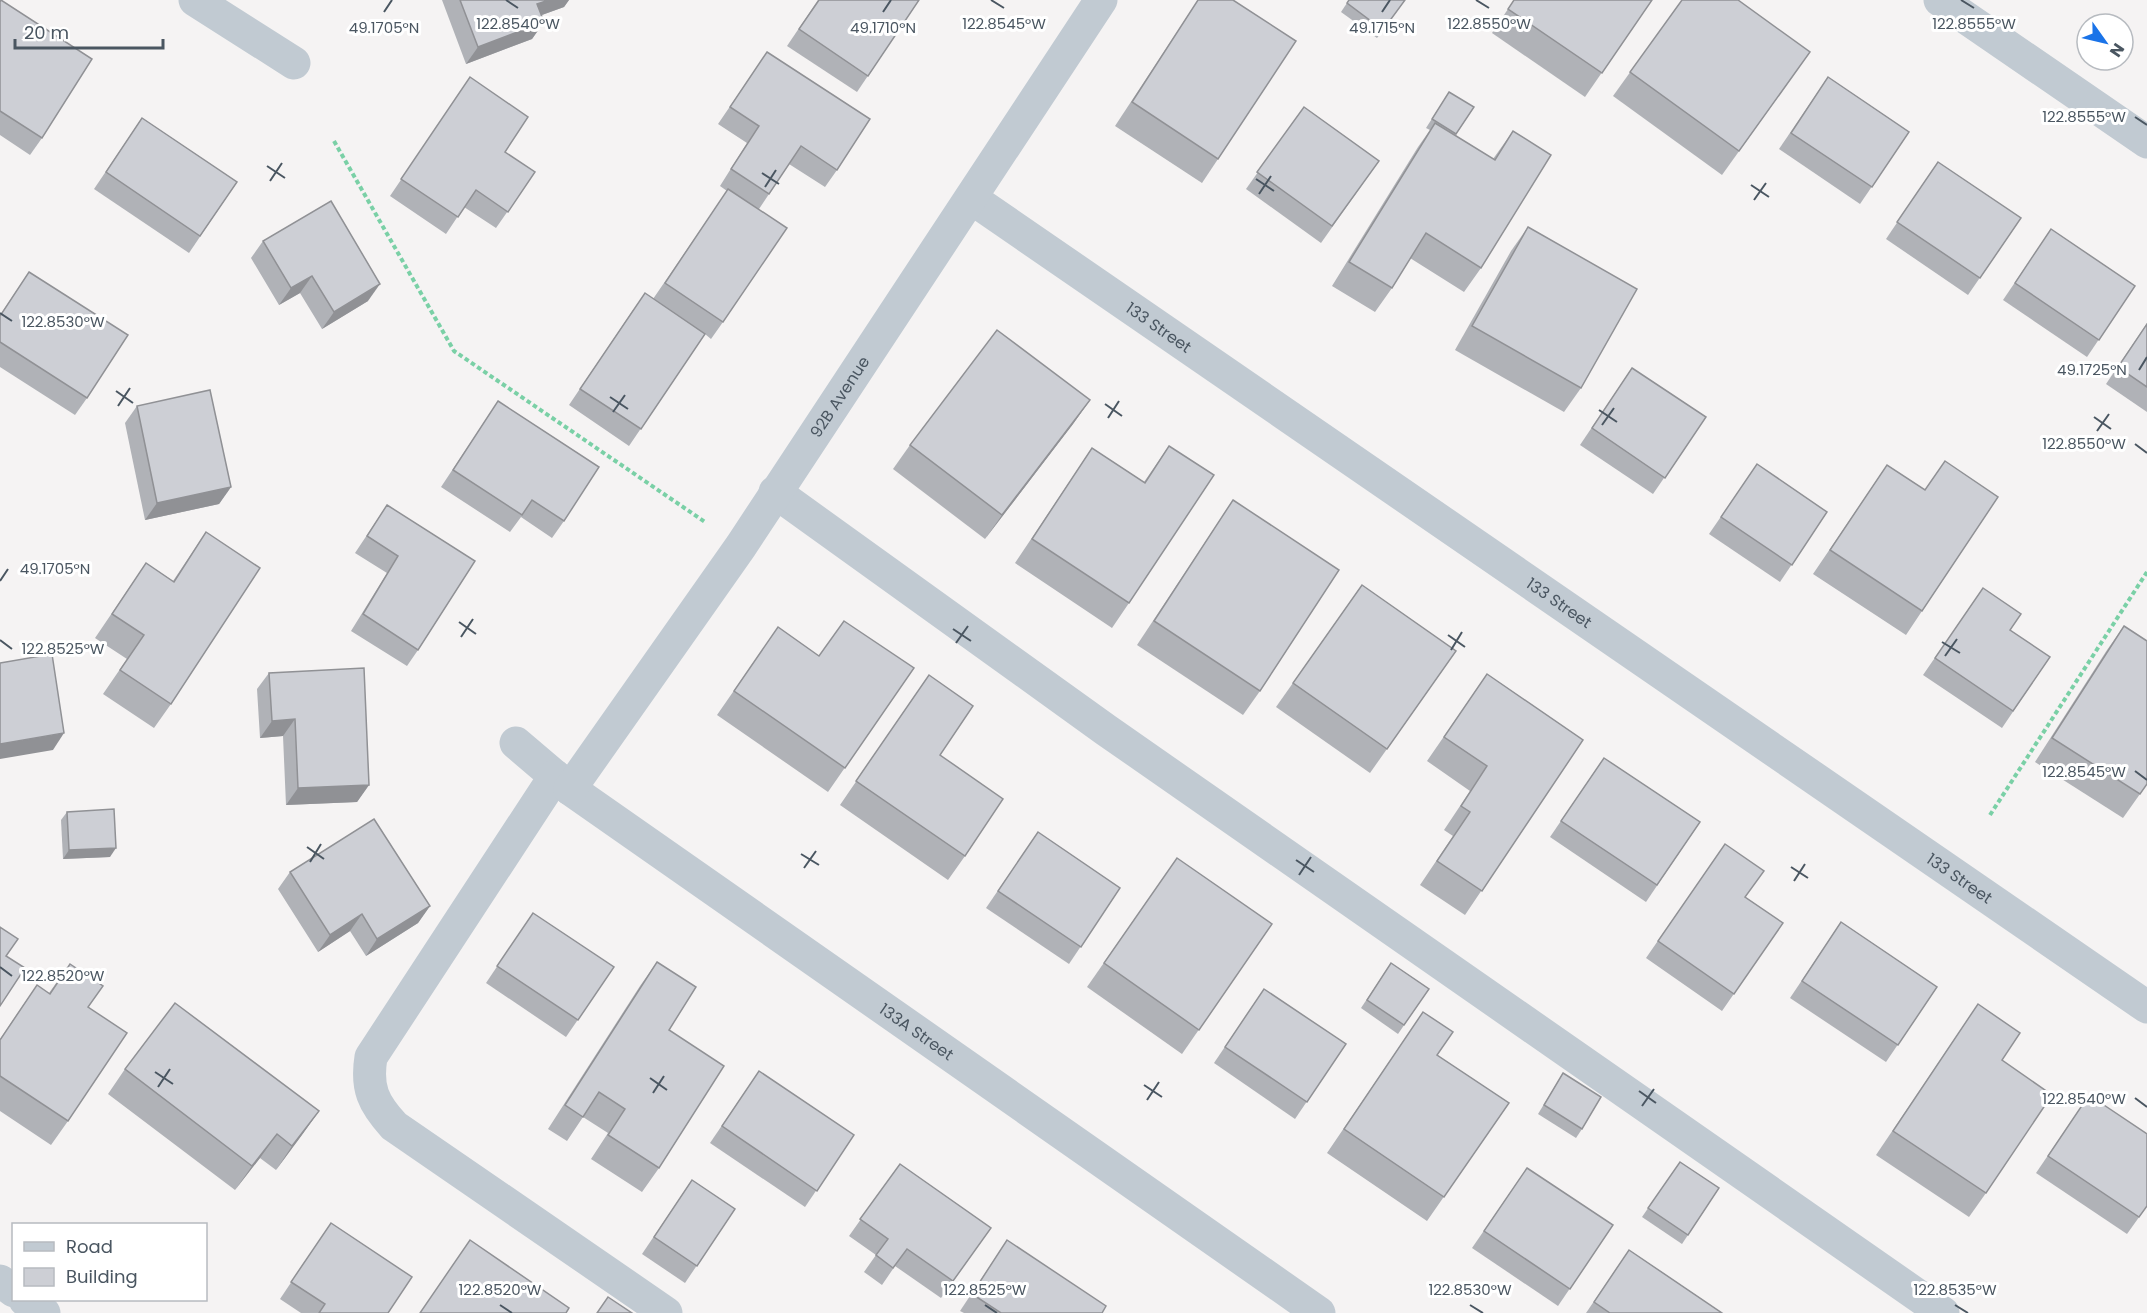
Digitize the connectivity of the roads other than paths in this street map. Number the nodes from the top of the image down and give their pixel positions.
1 (195, 0) edge
2 (1101, 0) edge
3 (1940, 0) edge
4 (294, 63) dead end
5 (2147, 142) edge
6 (971, 198) junction
7 (775, 492) junction
8 (516, 743) dead end
9 (563, 782) junction
10 (2147, 1007) edge
11 (29, 1301) edge
12 (44, 1313) edge
13 (666, 1313) edge
14 (1319, 1313) edge
15 (1943, 1313) edge

1 - 4 street
2 - 6 street, 92B Avenue
3 - 5 street
6 - 7 street, 92B Avenue
6 - 10 street, 133 Street
7 - 9 street, 92B Avenue
7 - 15 street
8 - 9 street, 133A Street
9 - 13 street, 92B Avenue
9 - 14 street, 133A Street
11 - 12 street

